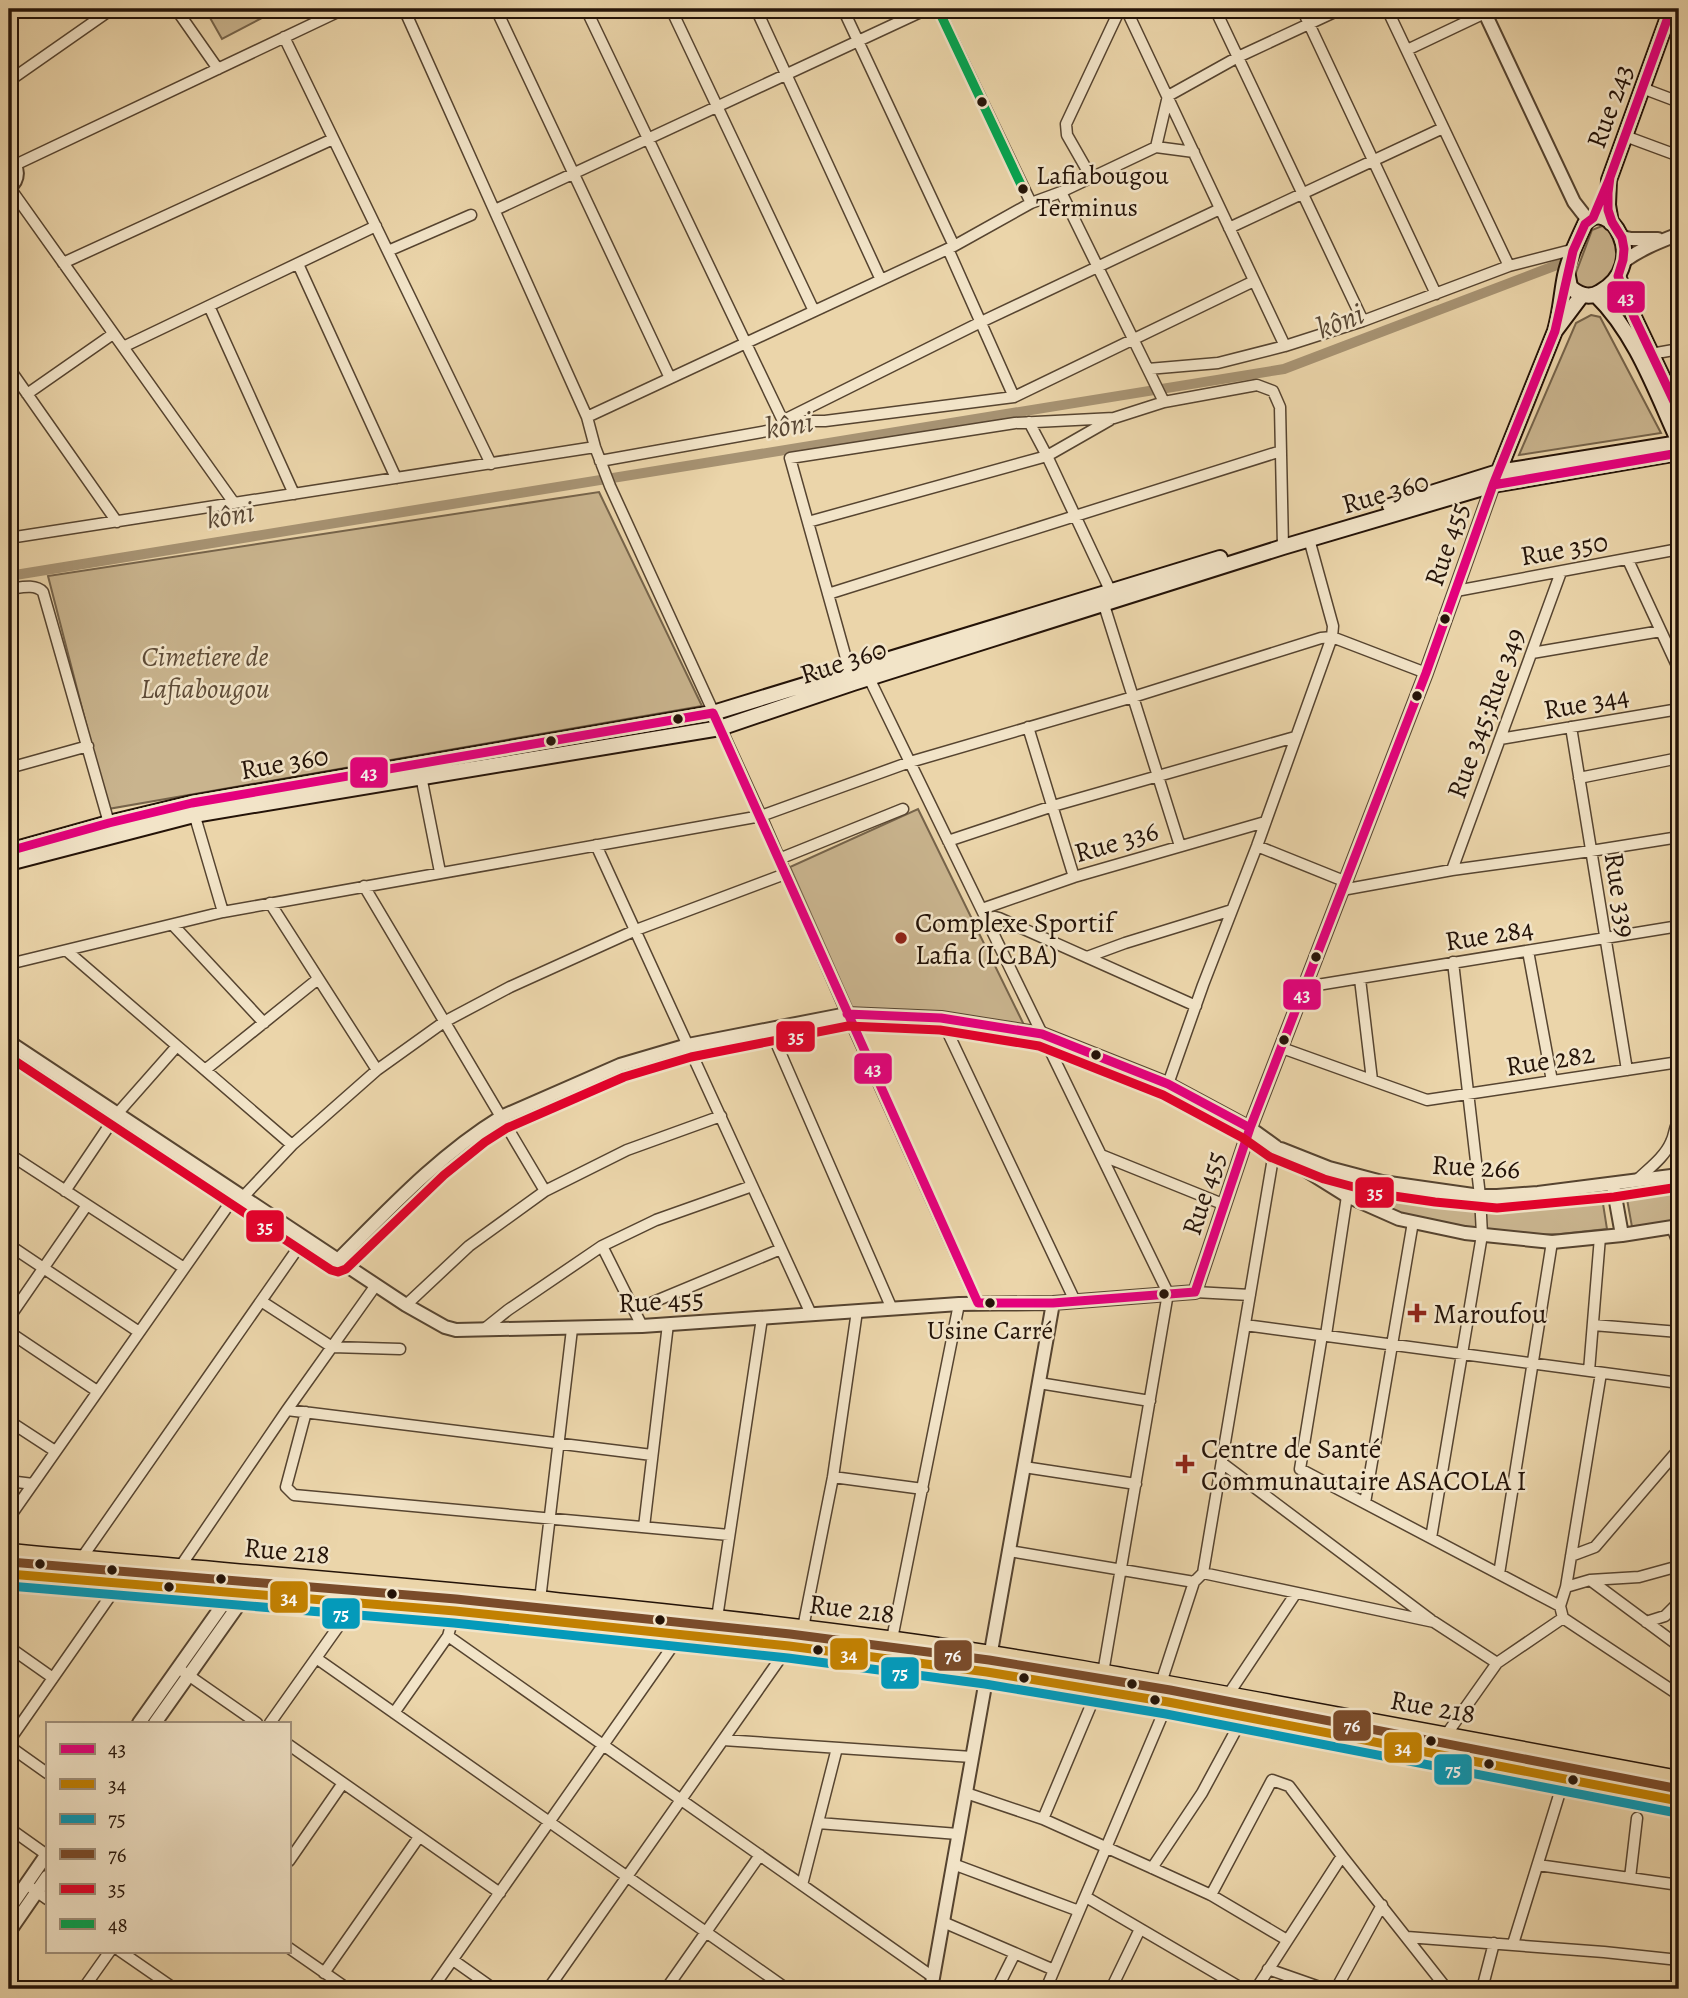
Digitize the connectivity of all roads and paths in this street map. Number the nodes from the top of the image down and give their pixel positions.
1 (112, 9) edge
2 (176, 9) edge
3 (344, 9) edge
4 (404, 9) edge
5 (496, 9) edge
6 (586, 9) edge
7 (671, 9) edge
8 (756, 9) edge
9 (843, 9) edge
10 (927, 9) edge
11 (938, 9) edge
12 (1120, 9) edge
13 (1126, 9) edge
14 (1215, 9) edge
15 (1302, 9) edge
16 (1341, 9) edge
17 (1387, 9) edge
18 (1643, 9) edge
19 (1484, 11) edge
20 (1670, 11) edge
21 (1309, 24) junction
22 (284, 37) junction
23 (858, 41) junction
24 (1407, 50) junction
25 (1238, 57) junction
26 (218, 69) junction
27 (786, 74) junction
28 (9, 80) edge
29 (1642, 88) junction
30 (1168, 96) junction
31 (1679, 102) edge
32 (717, 107) junction
33 (1443, 128) junction
34 (1625, 136) junction
35 (648, 138) junction
36 (333, 139) junction
37 (1156, 147) junction
38 (1195, 152) junction
39 (1679, 156) edge
40 (1373, 161) junction
41 (12, 162) edge
42 (574, 173) junction
43 (1091, 177) junction
44 (1609, 180) junction
45 (9, 188) edge
46 (1062, 192) junction
47 (1303, 194) junction
48 (1574, 202) junction
49 (1031, 203) junction
50 (1220, 209) junction
51 (495, 210) junction
52 (471, 215) dead end
53 (1590, 219) junction
54 (1611, 223) junction
55 (376, 226) junction
56 (1229, 228) junction
57 (1674, 236) edge
58 (1622, 237) junction
59 (1577, 243) junction
60 (951, 247) junction
61 (388, 251) junction
62 (63, 263) junction
63 (298, 264) junction
64 (1509, 266) junction
65 (1098, 267) junction
66 (1621, 269) junction
67 (1567, 271) junction
68 (881, 280) junction
69 (1254, 281) junction
70 (1436, 294) junction
71 (1589, 295) junction
72 (209, 306) junction
73 (814, 311) junction
74 (1363, 321) junction
75 (981, 322) junction
76 (1555, 331) junction
77 (113, 334) junction
78 (1134, 339) junction
79 (746, 342) junction
80 (1285, 345) junction
81 (123, 348) junction
82 (1679, 349) edge
83 (1651, 354) junction
84 (9, 368) edge
85 (1148, 369) junction
86 (670, 378) junction
87 (27, 394) junction
88 (1160, 395) junction
89 (1014, 397) junction
90 (1679, 412) edge
91 (587, 417) junction
92 (1114, 418) junction
93 (783, 421) junction
94 (1029, 422) junction
95 (1679, 442) edge
96 (595, 447) junction
97 (1281, 451) junction
98 (1679, 453) edge
99 (1047, 456) junction
100 (600, 461) junction
101 (491, 464) junction
102 (396, 478) junction
103 (1496, 479) junction
104 (294, 494) junction
105 (234, 503) junction
106 (1074, 516) junction
107 (117, 522) junction
108 (808, 522) junction
109 (11, 535) edge
110 (1309, 540) junction
111 (1283, 543) junction
112 (1679, 549) edge
113 (1628, 560) junction
114 (1561, 572) junction
115 (9, 589) edge
116 (1110, 590) junction
117 (1456, 591) junction
118 (828, 593) junction
119 (1104, 605) junction
120 (1661, 631) junction
121 (1332, 637) junction
122 (1532, 653) junction
123 (1679, 670) edge
124 (1426, 673) junction
125 (851, 677) junction
126 (869, 678) junction
127 (1133, 697) junction
128 (1679, 709) edge
129 (713, 713) junction
130 (1028, 727) junction
131 (1571, 727) junction
132 (720, 728) junction
133 (1295, 737) junction
134 (1500, 739) junction
135 (88, 746) junction
136 (1679, 758) edge
137 (910, 762) junction
138 (9, 765) edge
139 (421, 776) junction
140 (1158, 776) junction
141 (1579, 778) junction
142 (1053, 806) junction
143 (193, 809) junction
144 (903, 809) dead end
145 (761, 816) junction
146 (1265, 822) junction
147 (109, 823) junction
148 (1679, 836) edge
149 (948, 841) junction
150 (596, 845) junction
151 (1180, 846) junction
152 (1257, 846) junction
153 (9, 851) edge
154 (1591, 851) junction
155 (779, 859) junction
156 (9, 863) edge
157 (1452, 870) junction
158 (440, 872) junction
159 (785, 874) junction
160 (1074, 877) junction
161 (364, 886) junction
162 (1343, 886) junction
163 (271, 903) junction
164 (1232, 910) junction
165 (223, 912) junction
166 (984, 914) junction
167 (173, 925) junction
168 (1679, 929) edge
169 (636, 930) junction
170 (1605, 938) junction
171 (67, 951) junction
172 (1528, 951) junction
173 (1087, 957) junction
174 (1453, 962) junction
175 (9, 964) edge
176 (318, 979) junction
177 (1360, 979) junction
178 (1305, 987) junction
179 (1196, 1006) junction
180 (847, 1014) junction
181 (941, 1018) junction
182 (444, 1022) junction
183 (264, 1023) junction
184 (770, 1029) junction
185 (1042, 1034) junction
186 (9, 1042) edge
187 (688, 1045) junction
188 (177, 1046) junction
189 (1282, 1048) junction
190 (1679, 1062) edge
191 (205, 1070) junction
192 (377, 1070) junction
193 (1627, 1070) junction
194 (1373, 1080) junction
195 (1552, 1082) junction
196 (1168, 1084) junction
197 (1469, 1094) junction
198 (117, 1114) junction
199 (721, 1116) junction
200 (501, 1117) junction
201 (1679, 1120) edge
202 (1250, 1128) junction
203 (292, 1144) junction
204 (1275, 1146) junction
205 (9, 1154) edge
206 (1101, 1155) junction
207 (1679, 1175) edge
208 (1636, 1182) junction
209 (1613, 1185) junction
210 (752, 1186) junction
211 (65, 1191) junction
212 (545, 1191) junction
213 (240, 1195) junction
214 (1347, 1196) junction
215 (1480, 1196) junction
216 (87, 1205) junction
217 (1225, 1205) junction
218 (1413, 1222) junction
219 (1676, 1227) edge
220 (1482, 1235) junction
221 (1622, 1235) junction
222 (1600, 1237) junction
223 (305, 1238) junction
224 (1552, 1242) junction
225 (9, 1245) edge
226 (601, 1246) junction
227 (1679, 1246) edge
228 (781, 1249) junction
229 (338, 1260) junction
230 (42, 1268) junction
231 (184, 1268) junction
232 (376, 1285) junction
233 (1195, 1292) junction
234 (1168, 1293) junction
235 (1250, 1295) junction
236 (261, 1301) junction
237 (1075, 1301) junction
238 (978, 1303) junction
239 (1053, 1303) junction
240 (959, 1304) junction
241 (406, 1305) junction
242 (892, 1309) junction
243 (634, 1310) junction
244 (857, 1311) junction
245 (811, 1314) junction
246 (9, 1318) edge
247 (762, 1318) junction
248 (668, 1324) junction
249 (1245, 1325) junction
250 (1593, 1325) junction
251 (642, 1326) junction
252 (572, 1329) junction
253 (483, 1331) junction
254 (9, 1332) edge
255 (139, 1332) junction
256 (1679, 1332) edge
257 (1324, 1335) junction
258 (1392, 1345) junction
259 (332, 1347) junction
260 (400, 1349) dead end
261 (1462, 1354) junction
262 (1533, 1364) junction
263 (1589, 1371) junction
264 (1601, 1373) junction
265 (1679, 1382) edge
266 (1039, 1383) junction
267 (97, 1391) junction
268 (1150, 1401) junction
269 (287, 1410) junction
270 (306, 1412) junction
271 (9, 1421) edge
272 (559, 1443) junction
273 (1679, 1449) edge
274 (55, 1451) junction
275 (652, 1455) junction
276 (1222, 1463) junction
277 (1024, 1466) junction
278 (833, 1477) junction
279 (9, 1480) edge
280 (33, 1483) junction
281 (1136, 1484) junction
282 (923, 1489) junction
283 (1364, 1503) junction
284 (550, 1517) junction
285 (9, 1518) edge
286 (644, 1527) junction
287 (729, 1535) junction
288 (1431, 1538) junction
289 (9, 1552) edge
290 (1009, 1552) junction
291 (1571, 1556) junction
292 (81, 1559) junction
293 (1679, 1566) edge
294 (180, 1567) junction
295 (1122, 1570) junction
296 (250, 1573) junction
297 (1203, 1573) junction
298 (9, 1574) edge
299 (1499, 1574) junction
300 (1590, 1580) junction
301 (120, 1582) junction
302 (1194, 1582) junction
303 (1566, 1587) junction
304 (239, 1593) junction
305 (1296, 1593) junction
306 (540, 1600) junction
307 (1679, 1602) edge
308 (355, 1603) junction
309 (1560, 1606) junction
310 (455, 1611) junction
311 (683, 1614) junction
312 (717, 1618) junction
313 (1563, 1618) junction
314 (1434, 1622) junction
315 (1646, 1622) junction
316 (803, 1628) junction
317 (681, 1634) junction
318 (448, 1636) junction
319 (892, 1639) junction
320 (789, 1646) junction
321 (1679, 1646) edge
322 (9, 1647) edge
323 (991, 1653) junction
324 (316, 1658) junction
325 (1497, 1663) junction
326 (184, 1671) junction
327 (987, 1672) junction
328 (1103, 1673) junction
329 (53, 1678) junction
330 (1161, 1683) junction
331 (1097, 1691) junction
332 (1228, 1695) junction
333 (1679, 1695) edge
334 (1168, 1702) junction
335 (394, 1713) junction
336 (140, 1722) edge
337 (156, 1722) edge
338 (256, 1722) edge
339 (271, 1722) edge
340 (1237, 1730) dead end
341 (1446, 1735) junction
342 (723, 1740) junction
343 (9, 1743) edge
344 (604, 1745) junction
345 (290, 1746) edge
346 (837, 1748) junction
347 (972, 1757) junction
348 (1567, 1758) junction
349 (46, 1772) edge
350 (1564, 1779) junction
351 (1679, 1779) edge
352 (343, 1783) junction
353 (966, 1793) junction
354 (681, 1800) junction
355 (1679, 1801) edge
356 (1637, 1818) dead end
357 (1043, 1819) junction
358 (550, 1822) junction
359 (818, 1823) junction
360 (9, 1828) edge
361 (958, 1834) junction
362 (419, 1837) junction
363 (1107, 1847) junction
364 (46, 1853) edge
365 (760, 1855) junction
366 (1342, 1856) junction
367 (46, 1858) edge
368 (290, 1860) edge
369 (953, 1864) junction
370 (1538, 1865) junction
371 (1152, 1868) junction
372 (627, 1877) junction
373 (1630, 1878) junction
374 (802, 1885) junction
375 (1679, 1885) edge
376 (37, 1892) edge
377 (500, 1893) junction
378 (1211, 1895) junction
379 (1086, 1897) junction
380 (1382, 1905) junction
381 (9, 1909) edge
382 (1079, 1911) junction
383 (943, 1923) junction
384 (1140, 1929) junction
385 (9, 1932) edge
386 (706, 1932) junction
387 (1407, 1937) junction
388 (1287, 1940) junction
389 (1494, 1943) junction
390 (1513, 1944) junction
391 (290, 1949) edge
392 (109, 1952) edge
393 (121, 1952) edge
394 (1015, 1953) junction
395 (453, 1960) junction
396 (1679, 1960) edge
397 (1268, 1969) junction
398 (1054, 1970) junction
399 (324, 1973) junction
400 (932, 1983) edge
401 (775, 1986) edge
402 (1114, 1988) edge
403 (83, 1989) edge
404 (175, 1989) edge
405 (348, 1989) edge
406 (432, 1989) edge
407 (494, 1989) edge
408 (548, 1989) edge
409 (666, 1989) edge
410 (787, 1989) edge
411 (997, 1989) edge
412 (1046, 1989) edge
413 (1242, 1989) edge
414 (1256, 1989) edge
415 (1325, 1989) edge
416 (1336, 1989) edge
417 (1447, 1989) edge
418 (1482, 1989) edge

1 - 28 street
2 - 26 street
3 - 22 street
4 - 51 street
5 - 42 street
6 - 35 street
7 - 32 street
8 - 27 street
9 - 23 street
10 - 23 street
11 - 49 street
12 - 43 street
13 - 30 street
14 - 25 street
15 - 21 street
16 - 21 street
17 - 24 street
18 - 20 street
19 - 24 street
19 - 48 street
20 - 29 main road, Rue 243
21 - 25 street
21 - 40 street
22 - 26 street
22 - 36 street
23 - 27 street
23 - 60 street
24 - 33 street
25 - 30 street
25 - 47 street
26 - 41 street
27 - 32 street
27 - 68 street
29 - 31 street
29 - 34 main road, Rue 243
30 - 37 street
30 - 38 street
32 - 35 street
32 - 73 street
33 - 40 street
33 - 64 street
34 - 39 street
34 - 44 main road, Rue 243
35 - 42 street
35 - 79 street
36 - 55 street
36 - 62 street
37 - 38 street
37 - 43 street
38 - 50 street
40 - 47 street
40 - 70 street
41 - 45 street
42 - 51 street
42 - 86 street
43 - 46 street
44 - 53 main road
44 - 54 main road, Rue 243
45 - 62 street
46 - 49 street
46 - 65 street
47 - 56 street
47 - 74 street
48 - 53 street
48 - 59 street
49 - 60 street
50 - 56 street
50 - 65 street
51 - 91 street
52 - 61 street
53 - 54 main road
53 - 59 main road
54 - 58 main road
55 - 61 street
55 - 63 street
56 - 69 street
57 - 58 street
57 - 66 street
58 - 66 main road
59 - 64 street
59 - 67 main road
60 - 68 street
60 - 75 street
61 - 101 street
62 - 77 street
63 - 72 street
63 - 102 street
64 - 70 street
65 - 75 street
65 - 78 street
66 - 71 main road
66 - 83 main road
67 - 71 main road
67 - 76 main road
68 - 73 street
69 - 78 street
69 - 80 street
70 - 74 street
71 - 76 main road, Rue 455
71 - 95 main road
72 - 81 street
72 - 104 street
73 - 79 street
74 - 80 street
75 - 89 street
75 - 93 street
76 - 103 main road, Rue 455
77 - 81 street
77 - 87 street
78 - 85 street
78 - 89 street
79 - 86 street
79 - 93 street
80 - 85 street
81 - 105 street
82 - 83 street
83 - 90 main road
84 - 87 street
85 - 88 street
86 - 91 street
87 - 107 street
88 - 92 street
88 - 97 street
89 - 93 street
91 - 96 street
92 - 94 street
92 - 99 street
93 - 100 street
94 - 99 street
94 - 108 street
95 - 103 main road
96 - 100 street
96 - 101 street
97 - 106 street
97 - 111 street
98 - 103 main road, Rue 360
99 - 106 street
99 - 108 street
100 - 129 street
101 - 102 street
102 - 104 street
103 - 110 main road, Rue 360
103 - 111 main road, Rue 360
103 - 117 street, Rue 455
104 - 105 street
105 - 107 street
106 - 116 street
106 - 118 street
107 - 109 street
108 - 118 street
110 - 111 main road, Rue 360
110 - 121 street
111 - 116 main road, Rue 360
111 - 119 main road, Rue 360
112 - 113 street, Rue 350
113 - 114 street, Rue 350
113 - 120 street
114 - 117 street, Rue 350
114 - 122 street, Rue 345;Rue 349
115 - 135 street
116 - 125 main road, Rue 360
117 - 124 street, Rue 455
118 - 125 street
119 - 126 main road, Rue 360
119 - 127 street
120 - 122 street
120 - 123 street
121 - 124 street
121 - 127 street
121 - 133 street
122 - 134 street, Rue 345;Rue 349
124 - 162 street, Rue 455
125 - 126 main road, Rue 360
125 - 129 main road, Rue 360
125 - 132 main road, Rue 360
126 - 137 street
127 - 130 street
127 - 140 street
128 - 131 street, Rue 344
129 - 132 street
129 - 143 main road, Rue 360
130 - 137 street
130 - 142 street
131 - 134 street, Rue 344
131 - 141 street, Rue 339
132 - 139 main road, Rue 360
132 - 145 street
133 - 140 street
133 - 146 street
134 - 157 street, Rue 345;Rue 349
135 - 138 street
135 - 147 street
136 - 141 street
137 - 145 street
137 - 149 street
139 - 143 main road, Rue 360
139 - 158 street
140 - 142 street
140 - 151 street
141 - 154 street, Rue 339
142 - 149 street
142 - 160 street
143 - 147 main road, Rue 360
143 - 156 main road, Rue 360
143 - 165 street
144 - 155 street
145 - 150 street
145 - 155 street
146 - 151 street, Rue 336
146 - 152 street
147 - 153 main road, Rue 360
148 - 154 street
149 - 166 street
150 - 158 street
150 - 169 street
151 - 160 street, Rue 336
152 - 162 street
152 - 164 street
154 - 157 street
154 - 170 street, Rue 339
155 - 159 street
157 - 162 street
158 - 161 street
159 - 169 street
159 - 180 street
160 - 166 street, Rue 336
161 - 163 street
161 - 182 street
162 - 178 street, Rue 455
163 - 165 street
163 - 176 street
164 - 173 street
164 - 179 street
165 - 167 street
166 - 173 street
166 - 185 street
167 - 171 street
167 - 183 street
168 - 170 street, Rue 284
169 - 182 street
169 - 187 street
170 - 172 street, Rue 284
170 - 193 street, Rue 339
171 - 175 street
171 - 188 street
172 - 174 street, Rue 284
172 - 195 street
173 - 179 street
174 - 177 street, Rue 284
174 - 197 street
176 - 183 street
176 - 192 street
177 - 178 street, Rue 284
177 - 194 street
178 - 189 street, Rue 455
179 - 196 street
180 - 181 street, Rue 266
180 - 184 street, Rue 266
180 - 238 street
181 - 185 street, Rue 266
181 - 237 street
182 - 192 street
182 - 200 street
183 - 191 street
184 - 187 street, Rue 266
184 - 242 street
185 - 196 street, Rue 266
185 - 206 street
186 - 198 street
187 - 199 street
187 - 200 street, Rue 266
188 - 191 street
188 - 198 street
189 - 194 street
189 - 202 street, Rue 455
190 - 193 street, Rue 282
191 - 203 street
192 - 203 street
193 - 195 street, Rue 282
194 - 197 street, Rue 282
195 - 197 street, Rue 282
196 - 202 street, Rue 266
197 - 215 street
198 - 211 street
198 - 213 street
199 - 210 street
199 - 212 street
200 - 212 street
200 - 229 street, Rue 266
201 - 208 street
202 - 204 street, Rue 266
202 - 217 street, Rue 455
203 - 213 street
204 - 214 street, Rue 266
204 - 215 street, Rue 266
204 - 235 street
205 - 211 street
206 - 217 street
206 - 234 street
207 - 208 street, Rue 266
208 - 209 street, Rue 266
209 - 215 street, Rue 266
209 - 221 street
210 - 226 street
210 - 228 street
211 - 216 street
212 - 241 street
213 - 223 street
213 - 231 street
214 - 218 street, Rue 266
214 - 257 street
215 - 220 street
216 - 230 street
216 - 231 street
217 - 233 street, Rue 455
218 - 220 street, Rue 266
218 - 258 street
219 - 221 street, Rue 266
219 - 227 street
220 - 224 street, Rue 266
220 - 261 street
221 - 222 street, Rue 266
222 - 224 street, Rue 266
222 - 250 street
223 - 229 street
223 - 236 street
224 - 262 street
225 - 230 street
226 - 243 street
226 - 253 street
228 - 243 street
228 - 245 street
229 - 232 street
230 - 246 street
230 - 255 street
231 - 255 street
232 - 241 street
232 - 259 street
233 - 234 street, Rue 455
233 - 235 street
234 - 237 street, Rue 455
234 - 268 street
235 - 249 street
236 - 259 street
236 - 292 street
237 - 239 street, Rue 455
238 - 239 street, Rue 455
238 - 240 street, Rue 455
239 - 266 street
240 - 242 street, Rue 455
240 - 282 street
241 - 253 street, Rue 455
242 - 244 street, Rue 455
243 - 251 street
244 - 245 street, Rue 455
244 - 278 street
245 - 247 street, Rue 455
247 - 248 street, Rue 455
247 - 287 street
248 - 251 street, Rue 455
248 - 275 street
249 - 257 street
249 - 276 street
250 - 256 street
250 - 263 street
251 - 252 street, Rue 455
252 - 253 street, Rue 455
252 - 272 street
254 - 267 street
255 - 267 street
257 - 258 street
257 - 283 street
258 - 261 street
258 - 283 street
259 - 260 street
259 - 269 street
261 - 262 street
261 - 288 street
262 - 263 street
262 - 299 street
263 - 264 street
264 - 265 street
264 - 291 street
266 - 268 street
266 - 277 street
267 - 274 street
268 - 281 street
269 - 270 street
269 - 294 street
270 - 272 street
270 - 284 street
271 - 274 street
272 - 275 street
272 - 284 street
273 - 291 street
274 - 280 street
275 - 286 street
276 - 297 street
276 - 314 street
277 - 281 street
277 - 290 street
278 - 282 street
278 - 316 street
279 - 280 street
280 - 285 street
281 - 295 street
282 - 319 street
283 - 288 street
284 - 286 street
284 - 306 street
286 - 287 street
287 - 312 street
288 - 299 street
289 - 292 highway, Rue 218
290 - 295 street
290 - 323 street
291 - 303 street
292 - 294 highway, Rue 218
293 - 300 street
294 - 296 highway, Rue 218
295 - 302 street
295 - 328 street
296 - 304 street
296 - 306 highway, Rue 218
297 - 302 street
297 - 305 street
298 - 301 highway, Rue 218
299 - 309 street
300 - 303 street
300 - 315 street
301 - 304 highway, Rue 218
301 - 329 street
302 - 330 street
303 - 309 street
304 - 308 highway, Rue 218
304 - 326 street
305 - 314 street
305 - 332 street
306 - 311 highway, Rue 218
307 - 315 street
308 - 310 highway, Rue 218
308 - 324 street
309 - 313 street
310 - 317 highway, Rue 218
310 - 318 street
311 - 312 highway, Rue 218
311 - 317 street
312 - 316 highway, Rue 218
313 - 325 street
313 - 333 street
314 - 325 street
315 - 321 street
316 - 319 highway, Rue 218
317 - 320 highway, Rue 218
317 - 344 street
318 - 335 street
318 - 344 street
319 - 323 highway, Rue 218
320 - 327 highway, Rue 218
320 - 342 street
322 - 329 street
323 - 327 street
323 - 328 highway, Rue 218
324 - 335 street
324 - 339 street
325 - 341 street
326 - 336 street
326 - 337 street
326 - 338 street
327 - 331 highway, Rue 218
327 - 347 street
328 - 330 highway, Rue 218
329 - 343 street
330 - 332 highway, Rue 218
331 - 334 highway, Rue 218
331 - 357 street
332 - 341 highway, Rue 218
334 - 350 highway, Rue 218
334 - 363 street
335 - 358 street
340 - 371 street
341 - 348 highway, Rue 218
342 - 346 street
342 - 354 street
343 - 349 street
344 - 354 street
344 - 358 street
345 - 352 street
346 - 347 street
346 - 359 street
347 - 353 street
348 - 350 street
348 - 351 highway, Rue 218
350 - 355 highway, Rue 218
350 - 370 street
352 - 362 street
352 - 368 street
353 - 357 street
353 - 361 street
354 - 365 street
354 - 372 street
356 - 373 street
357 - 363 street
358 - 372 street
358 - 377 street
359 - 361 street
359 - 374 street
360 - 364 street
361 - 369 street
362 - 377 street
362 - 399 street
363 - 371 street
363 - 379 street
365 - 374 street
365 - 386 street
366 - 378 street
366 - 380 street
366 - 388 street
367 - 376 street
369 - 382 street
369 - 383 street
370 - 373 street
370 - 390 street
371 - 378 street
372 - 386 street
372 - 408 street
373 - 375 street
374 - 400 street
376 - 381 street
376 - 385 street
377 - 395 street
378 - 388 street
379 - 382 street
379 - 384 street
380 - 387 street
380 - 416 street
382 - 398 street
383 - 394 street
383 - 400 street
384 - 402 street
384 - 413 street
386 - 401 street
386 - 409 street
387 - 389 street
387 - 417 street
388 - 397 street
389 - 390 street
389 - 418 street
390 - 396 street
391 - 399 street
392 - 403 street
393 - 404 street
394 - 398 street
394 - 411 street
395 - 406 street
395 - 407 street
397 - 414 street
397 - 415 street
398 - 412 street
399 - 405 street
401 - 410 street

